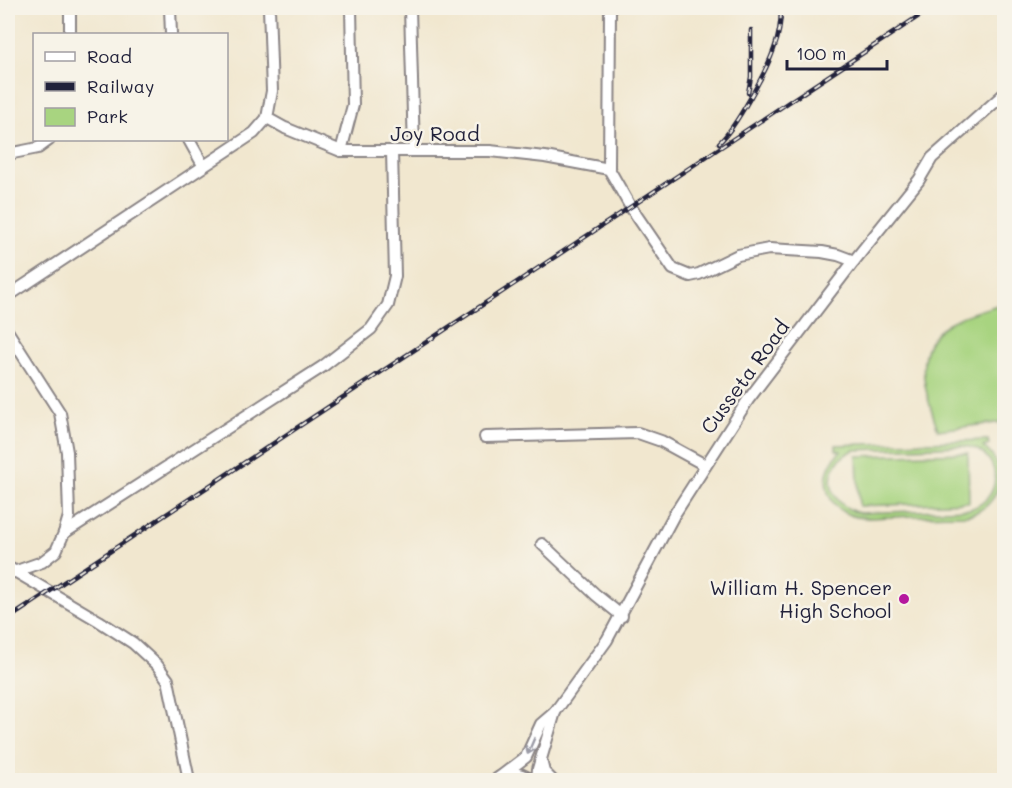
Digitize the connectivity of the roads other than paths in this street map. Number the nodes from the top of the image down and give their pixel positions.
1 (69, 8) edge
2 (170, 8) edge
3 (269, 8) edge
4 (351, 8) edge
5 (410, 8) edge
6 (610, 8) edge
7 (70, 33) edge
8 (171, 33) edge
9 (1005, 94) edge
10 (267, 118) junction
11 (48, 141) edge
12 (190, 141) edge
13 (341, 150) junction
14 (392, 151) junction
15 (414, 151) junction
16 (8, 154) edge
17 (203, 165) junction
18 (609, 169) junction
19 (854, 261) junction
20 (8, 296) edge
21 (8, 332) edge
22 (485, 437) dead end
23 (705, 465) junction
24 (64, 533) junction
25 (542, 544) dead end
26 (10, 571) edge
27 (622, 616) junction
28 (555, 712) junction
29 (542, 754) junction
30 (496, 779) edge
31 (189, 780) edge
32 (531, 780) edge
33 (537, 780) edge
34 (552, 780) edge

1 - 7 street
2 - 8 street
3 - 10 street
4 - 13 street
5 - 15 street
6 - 18 street
9 - 19 street, Cusseta Road
10 - 13 street, Joy Road
10 - 17 street
11 - 16 street
12 - 17 street
13 - 14 street, Joy Road
14 - 15 street, Joy Road
14 - 24 street
15 - 18 street, Joy Road
17 - 20 street
18 - 19 street
19 - 23 street, Cusseta Road
21 - 24 street
22 - 23 street
23 - 27 street, Cusseta Road
24 - 26 street
25 - 27 street
26 - 31 street
27 - 28 street, Cusseta Road
28 - 29 street, Cusseta Road
28 -> 30 street, Cusseta Road
29 - 33 street, Cusseta Road
29 - 34 street
30 - 32 street

